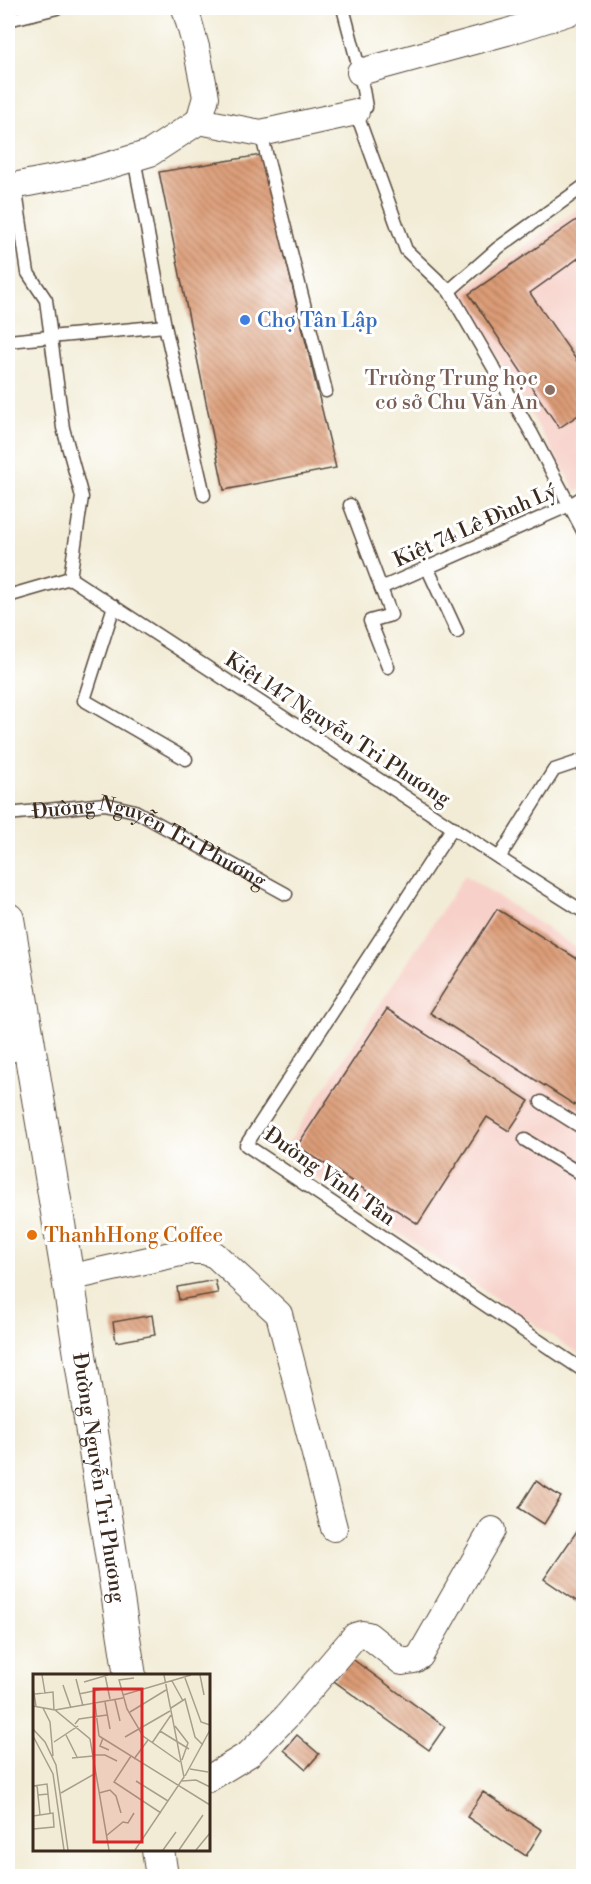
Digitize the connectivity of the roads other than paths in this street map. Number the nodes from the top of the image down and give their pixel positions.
1 (57, 8) edge
2 (185, 8) edge
3 (343, 8) edge
4 (582, 8) edge
5 (8, 20) edge
6 (360, 72) junction
7 (356, 112) junction
8 (199, 121) junction
9 (261, 133) junction
10 (134, 158) junction
11 (11, 186) edge
12 (584, 186) edge
13 (449, 291) junction
14 (165, 326) junction
15 (51, 336) junction
16 (8, 341) edge
17 (326, 391) dead end
18 (204, 495) dead end
19 (584, 496) edge
20 (350, 505) dead end
21 (570, 505) junction
22 (584, 532) edge
23 (427, 567) junction
24 (70, 578) junction
25 (381, 588) junction
26 (8, 596) edge
27 (114, 606) junction
28 (457, 632) dead end
29 (388, 668) dead end
30 (186, 759) dead end
31 (584, 760) edge
32 (8, 814) edge
33 (453, 827) junction
34 (499, 858) junction
35 (286, 894) dead end
36 (584, 912) edge
37 (8, 919) edge
38 (18, 1044) edge
39 (541, 1102) dead end
40 (584, 1129) edge
41 (525, 1140) dead end
42 (584, 1176) edge
43 (68, 1278) junction
44 (584, 1371) edge
45 (334, 1528) dead end
46 (492, 1530) dead end
47 (130, 1674) edge
48 (210, 1778) edge
49 (158, 1851) edge
50 (162, 1876) edge

1 - 5 lane
2 - 8 street
3 - 6 lane
4 - 6 street
6 - 7 lane
7 - 9 street
7 - 13 lane
8 - 9 street
8 - 10 street
9 - 17 lane
10 - 11 street
10 - 14 lane
11 - 15 lane
12 - 13 lane
13 - 21 lane
14 - 15 lane
14 - 18 lane
15 - 16 lane
15 - 24 lane
19 - 21 lane, Kiệt 74 Lê Đình Lý
20 - 25 lane
21 - 22 lane
21 - 23 lane, Kiệt 74 Lê Đình Lý
23 - 25 lane, Kiệt 74 Lê Đình Lý
23 - 28 lane
24 - 26 lane
24 - 27 lane, Kiệt 147 Nguyễn Tri Phương
25 - 29 lane
27 - 30 lane
27 - 33 lane, Kiệt 147 Nguyễn Tri Phương
31 - 34 lane
32 - 35 lane, Đường Nguyễn Tri Phương
33 - 34 lane, Kiệt 147 Nguyễn Tri Phương
33 - 44 lane, Đường Vĩnh Tân
34 - 36 lane, Kiệt 147 Nguyễn Tri Phương
37 - 38 street, Đường Nguyễn Tri Phương
38 - 43 street, Đường Nguyễn Tri Phương
39 - 40 lane
41 - 42 lane
43 - 45 street
43 - 47 street, Đường Nguyễn Tri Phương
46 - 48 street
49 - 50 street

